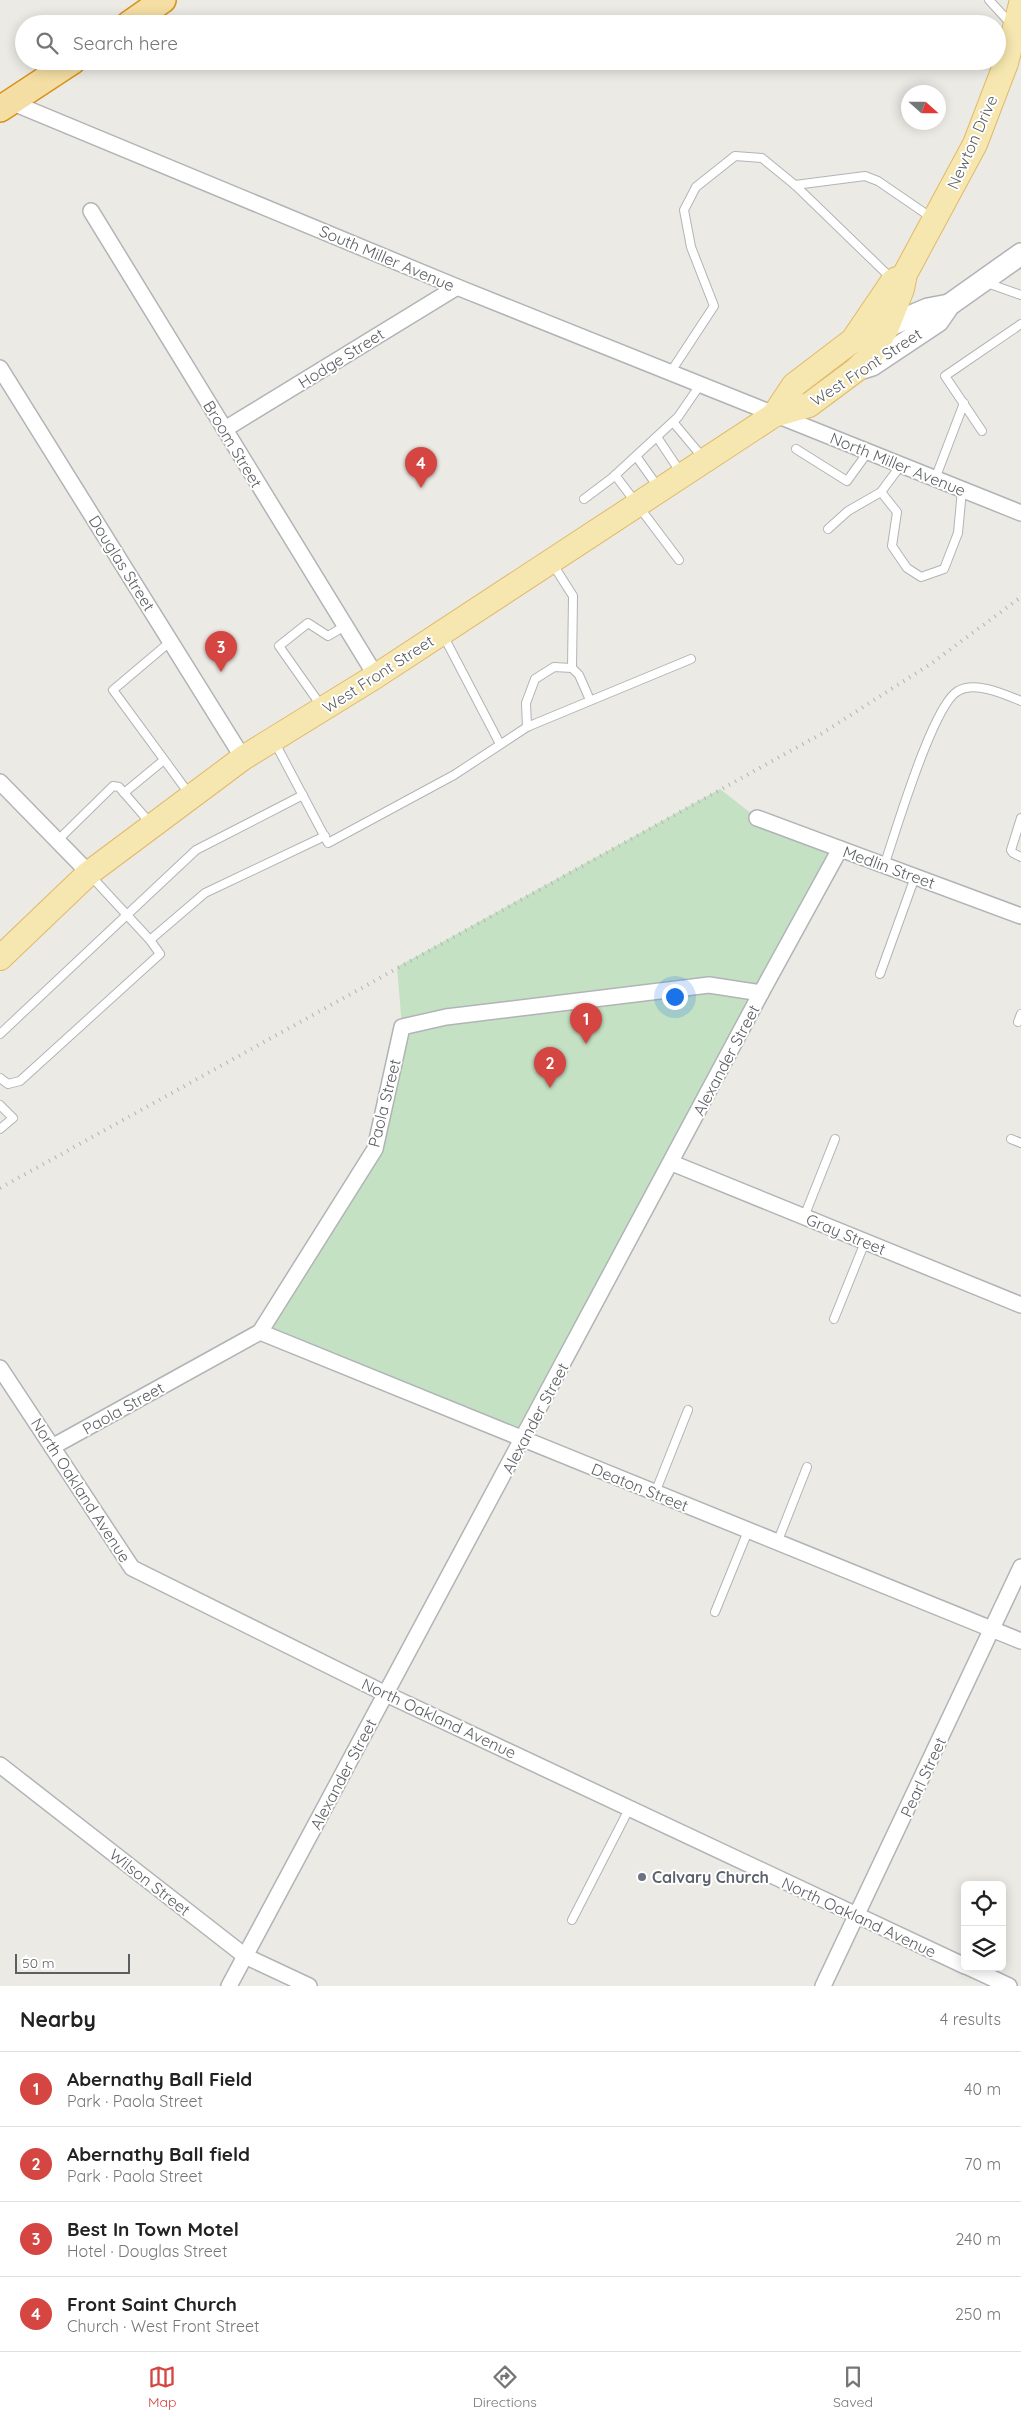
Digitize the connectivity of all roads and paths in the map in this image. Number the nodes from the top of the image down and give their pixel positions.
1 (163, 0) edge
2 (989, 0) edge
3 (1021, 4) edge
4 (142, 15) edge
5 (1003, 15) edge
6 (1006, 18) edge
7 (1015, 28) junction
8 (1006, 63) edge
9 (58, 70) edge
10 (1003, 70) edge
11 (4, 103) edge
12 (795, 185) junction
13 (91, 211) dead end
14 (935, 221) junction
15 (1021, 254) edge
16 (899, 277) junction
17 (982, 282) junction
18 (456, 287) junction
19 (1021, 295) edge
20 (949, 305) junction
21 (1021, 324) edge
22 (887, 327) junction
23 (853, 340) junction
24 (0, 368) edge
25 (856, 370) junction
26 (670, 373) junction
27 (700, 385) junction
28 (964, 403) junction
29 (774, 415) junction
30 (673, 422) junction
31 (225, 429) junction
32 (982, 431) dead end
33 (657, 437) junction
34 (796, 449) dead end
35 (868, 452) junction
36 (636, 456) junction
37 (706, 460) junction
38 (901, 465) junction
39 (615, 475) junction
40 (682, 475) junction
41 (935, 479) junction
42 (661, 490) junction
43 (962, 490) junction
44 (881, 492) junction
45 (584, 499) dead end
46 (637, 505) junction
47 (1021, 513) edge
48 (828, 530) dead end
49 (679, 560) dead end
50 (551, 561) junction
51 (345, 626) junction
52 (442, 633) junction
53 (171, 641) junction
54 (691, 659) dead end
55 (572, 668) junction
56 (376, 676) junction
57 (590, 700) junction
58 (1021, 701) edge
59 (323, 709) junction
60 (527, 727) junction
61 (274, 740) junction
62 (500, 744) junction
63 (243, 758) junction
64 (164, 760) junction
65 (0, 782) edge
66 (124, 792) junction
67 (303, 795) junction
68 (191, 797) junction
69 (757, 818) dead end
70 (1021, 818) edge
71 (152, 826) junction
72 (325, 836) junction
73 (57, 841) junction
74 (840, 850) junction
75 (1021, 857) edge
76 (884, 866) junction
77 (88, 873) junction
78 (915, 877) junction
79 (1020, 913) edge
80 (125, 915) junction
81 (150, 940) junction
82 (0, 958) edge
83 (880, 974) dead end
84 (761, 993) junction
85 (0, 1034) edge
86 (0, 1078) edge
87 (0, 1105) edge
88 (0, 1129) edge
89 (835, 1139) dead end
90 (1011, 1139) dead end
91 (1021, 1143) edge
92 (672, 1162) junction
93 (804, 1217) junction
94 (865, 1242) junction
95 (1021, 1305) edge
96 (834, 1319) dead end
97 (260, 1332) junction
98 (0, 1368) edge
99 (688, 1410) dead end
100 (523, 1440) junction
101 (52, 1447) junction
102 (807, 1468) dead end
103 (655, 1494) junction
104 (748, 1531) junction
105 (777, 1543) junction
106 (1021, 1567) edge
107 (715, 1612) dead end
108 (992, 1630) junction
109 (1021, 1641) edge
110 (386, 1694) junction
111 (0, 1765) edge
112 (630, 1809) junction
113 (857, 1916) junction
114 (572, 1920) dead end
115 (245, 1956) junction
116 (961, 1965) edge
117 (975, 1971) edge
118 (229, 1986) edge
119 (308, 1986) edge
120 (823, 1986) edge
121 (1009, 1986) edge

1 - 4 highway
2 - 5 lane
3 - 7 main road, Newton Drive
6 - 7 lane
7 - 8 main road, Newton Drive
9 - 11 highway
10 - 14 main road, Newton Drive
11 - 18 street, South Miller Avenue
12 - 14 lane
12 - 16 lane
12 - 26 lane
13 - 31 street, Broom Street
14 - 16 main road, Newton Drive
15 - 17 main road, West Front Street
16 - 22 main road, Newton Drive
16 - 23 main road, Newton Drive
17 - 19 lane
17 - 20 main road, West Front Street
18 - 26 street, South Miller Avenue
18 - 31 street, Hodge Street
20 - 22 main road, West Front Street
20 - 25 main road, West Front Street
21 - 28 lane
22 - 23 main road, West Front Street
22 - 25 main road, Newton Drive
23 - 29 main road, West Front Street
24 - 53 street, Douglas Street
25 - 29 main road, West Front Street
26 - 27 street, South Miller Avenue
27 - 29 street, South Miller Avenue
27 - 30 lane
28 - 32 lane
28 - 41 lane
29 - 35 street, North Miller Avenue
29 - 37 main road, West Front Street
30 - 33 lane
30 - 37 lane
31 - 51 street, Broom Street
33 - 36 lane
33 - 40 lane
34 - 35 lane
35 - 38 street, North Miller Avenue
36 - 39 lane
36 - 42 lane
37 - 40 main road, West Front Street
38 - 41 street, North Miller Avenue
38 - 44 lane
39 - 45 lane
39 - 46 lane
40 - 42 main road, West Front Street
41 - 43 street, North Miller Avenue
42 - 46 main road, West Front Street
43 - 44 lane
43 - 47 street, North Miller Avenue
44 - 48 lane
46 - 49 lane
46 - 50 main road, West Front Street
50 - 52 main road, West Front Street
50 - 55 lane
51 - 56 street, Broom Street
51 - 59 lane
52 - 56 main road, West Front Street
52 - 62 lane
53 - 63 street, Douglas Street
53 - 64 lane
54 - 57 lane
55 - 57 lane
55 - 60 lane
56 - 59 main road, West Front Street
57 - 60 lane
58 - 76 lane
59 - 61 main road, West Front Street
60 - 62 lane
61 - 63 main road, West Front Street
61 - 67 lane
62 - 72 lane
63 - 68 main road, West Front Street
64 - 66 lane
64 - 68 lane
65 - 73 street
66 - 71 lane
66 - 73 lane
67 - 72 lane
67 - 80 lane
68 - 71 main road, West Front Street
69 - 74 street, Medlin Street
70 - 75 lane
71 - 77 main road, West Front Street
72 - 81 lane
73 - 77 street
74 - 76 street, Medlin Street
74 - 84 street, Alexander Street
76 - 78 street, Medlin Street
77 - 80 lane
77 - 82 main road, West Front Street
78 - 79 street, Medlin Street
78 - 83 lane
80 - 81 lane
80 - 85 lane
81 - 86 lane
84 - 92 street, Alexander Street
84 - 97 street, Paola Street
87 - 88 lane
89 - 93 lane
90 - 91 lane
92 - 93 street, Gray Street
92 - 100 street, Alexander Street
93 - 94 street, Gray Street
94 - 95 street, Gray Street
94 - 96 lane
97 - 100 street, Deaton Street
97 - 101 street, Paola Street
98 - 101 street, North Oakland Avenue
99 - 103 lane
100 - 103 street, Deaton Street
100 - 110 street, Alexander Street
101 - 110 street, North Oakland Avenue
102 - 105 lane
103 - 104 street, Deaton Street
104 - 105 street, Deaton Street
104 - 107 lane
105 - 108 street, Deaton Street
106 - 108 street, Pearl Street
108 - 109 street, Deaton Street
108 - 113 street, Pearl Street
110 - 112 street, North Oakland Avenue
110 - 115 street, Alexander Street
111 - 115 street, Wilson Street
112 - 113 street, North Oakland Avenue
112 - 114 lane
113 - 116 street, North Oakland Avenue
113 - 120 street, Pearl Street
115 - 118 street, Alexander Street
115 - 119 street, Wilson Street
117 - 121 street, North Oakland Avenue

